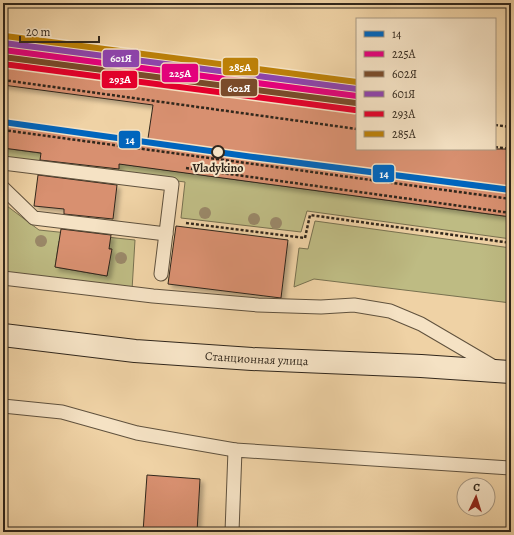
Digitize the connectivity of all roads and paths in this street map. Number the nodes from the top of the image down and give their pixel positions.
1 (3, 58) edge
2 (3, 80) edge
3 (356, 106) edge
4 (496, 125) edge
5 (511, 127) edge
6 (356, 128) edge
7 (3, 130) edge
8 (496, 147) edge
9 (511, 150) edge
10 (3, 163) edge
11 (183, 168) dead end
12 (3, 188) edge
13 (511, 199) edge
14 (511, 213) edge
15 (168, 220) junction
16 (166, 234) junction
17 (511, 243) edge
18 (161, 274) dead end
19 (3, 278) edge
20 (3, 335) edge
21 (507, 372) edge
22 (3, 406) edge
23 (235, 450) junction
24 (511, 468) edge
25 (232, 532) edge

1 - 3 path
2 - 6 path
4 - 5 path
7 - 13 path
8 - 9 path
10 - 15 lane
11 - 14 path
12 - 16 lane
15 - 16 lane
15 - 17 path
16 - 18 lane
19 - 21 lane
20 - 21 main road, Станционная улица
22 - 23 lane
23 - 24 lane
23 - 25 lane

